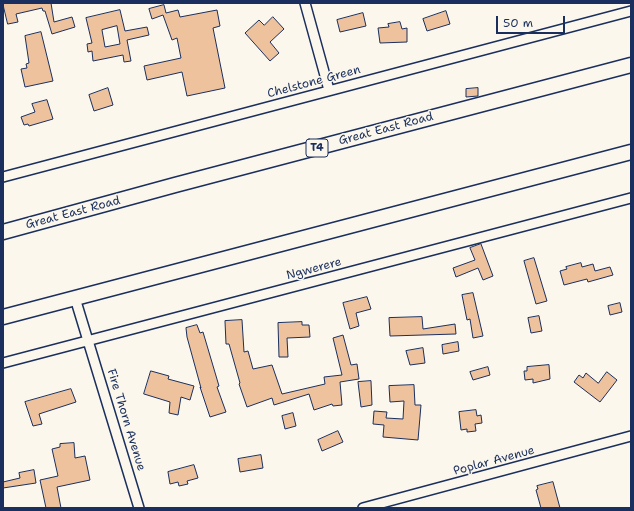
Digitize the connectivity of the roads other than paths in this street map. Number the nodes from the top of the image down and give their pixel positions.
1 (305, 3) edge
2 (631, 11) edge
3 (631, 65) edge
4 (329, 90) junction
5 (631, 152) edge
6 (3, 177) edge
7 (631, 198) edge
8 (3, 232) edge
9 (75, 298) junction
10 (3, 317) edge
11 (88, 340) junction
12 (3, 363) edge
13 (631, 436) edge
14 (139, 508) edge
15 (363, 508) edge

1 - 4 street
2 - 4 street, Chelstone Green
3 - 8 main road, Great East Road / T4
4 - 6 street, Chelstone Green
5 - 9 main road
7 - 11 street, Ngwerere
9 - 10 main road
9 - 11 street, Fire Thorn Avenue
11 - 12 street, Ngwerere
11 - 14 street, Fire Thorn Avenue
13 - 15 street, Poplar Avenue

